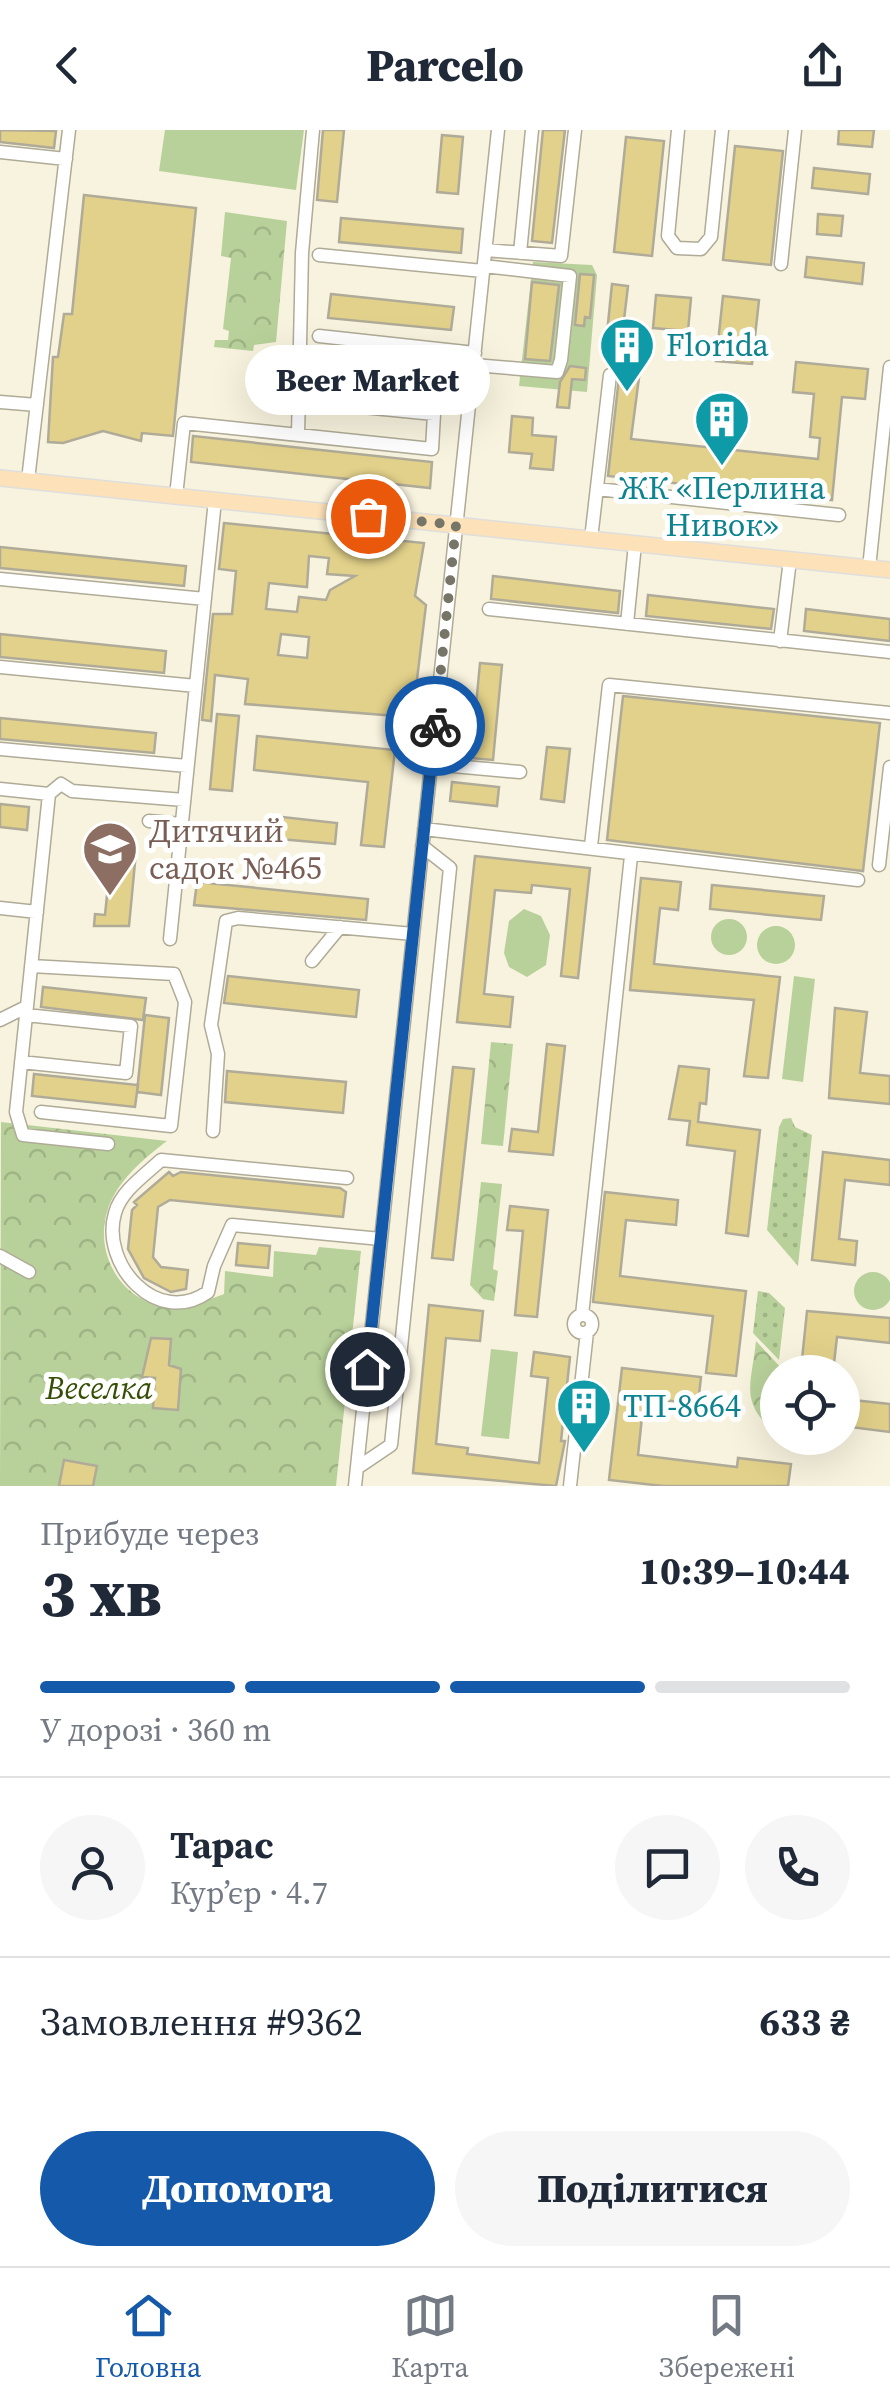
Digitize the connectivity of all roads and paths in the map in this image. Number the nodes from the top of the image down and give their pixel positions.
1 (69, 130) edge
2 (313, 130) edge
3 (498, 130) edge
4 (532, 130) edge
5 (574, 130) edge
6 (678, 130) edge
7 (722, 130) edge
8 (795, 130) edge
9 (0, 152) edge
10 (66, 159) junction
11 (486, 250) junction
12 (520, 252) junction
13 (320, 255) dead end
14 (780, 264) dead end
15 (484, 269) junction
16 (318, 336) dead end
17 (474, 359) junction
18 (890, 367) edge
19 (610, 376) dead end
20 (302, 401) junction
21 (0, 402) edge
22 (37, 405) junction
23 (298, 435) junction
24 (0, 478) edge
25 (28, 480) junction
26 (597, 489) junction
27 (884, 490) edge
28 (176, 496) junction
29 (215, 500) junction
30 (839, 515) dead end
31 (456, 525) junction
32 (591, 539) junction
33 (635, 544) junction
34 (790, 560) junction
35 (869, 568) junction
36 (890, 570) edge
37 (0, 578) edge
38 (205, 599) junction
39 (489, 609) dead end
40 (628, 624) junction
41 (780, 641) junction
42 (890, 652) edge
43 (0, 667) edge
44 (196, 686) junction
45 (890, 713) edge
46 (0, 749) edge
47 (431, 764) junction
48 (187, 766) junction
49 (890, 767) edge
50 (520, 772) dead end
51 (0, 790) edge
52 (49, 794) junction
53 (184, 800) junction
54 (149, 821) dead end
55 (182, 824) junction
56 (424, 829) junction
57 (422, 846) junction
58 (591, 846) junction
59 (630, 856) junction
60 (880, 864) dead end
61 (858, 880) dead end
62 (0, 908) edge
63 (38, 912) junction
64 (340, 927) junction
65 (413, 934) junction
66 (170, 939) dead end
67 (312, 961) dead end
68 (31, 966) junction
69 (26, 1011) junction
70 (0, 1020) edge
71 (21, 1062) junction
72 (40, 1112) dead end
73 (214, 1130) dead end
74 (108, 1144) dead end
75 (347, 1178) dead end
76 (381, 1240) junction
77 (0, 1256) edge
78 (30, 1272) dead end
79 (357, 1468) junction
80 (355, 1486) edge
81 (570, 1486) edge

1 - 10 street
2 - 20 street
3 - 11 street
4 - 12 street
5 - 12 street
6 - 7 street
8 - 14 street
9 - 10 street
10 - 22 street
11 - 12 street
11 - 15 street
13 - 15 street
15 - 17 street
15 - 17 street
16 - 17 street
17 - 31 street
18 - 27 street
19 - 26 street
20 - 23 street
20 - 23 street
21 - 22 street
22 - 25 street
23 - 28 street
24 - 25 main road
25 - 28 main road
26 - 30 street
26 - 32 street
27 - 35 street
28 - 29 main road
29 - 31 main road
29 - 38 street
31 - 32 main road
31 - 47 street
32 - 33 main road
33 - 34 main road
33 - 40 street
34 - 35 main road
34 - 41 street
35 - 36 main road
37 - 38 street
38 - 44 street
39 - 40 street
40 - 41 street
41 - 42 street
43 - 44 street
44 - 48 street
45 - 58 street
46 - 48 street
47 - 50 street
47 - 56 street
48 - 53 street
49 - 60 street
51 - 52 street
52 - 53 street
52 - 63 street
53 - 55 street
54 - 55 street
55 - 66 street
56 - 57 street
56 - 58 street
57 - 65 street
57 - 79 street
58 - 59 street
59 - 61 street
59 - 81 street
62 - 63 street
63 - 68 street
64 - 65 street
64 - 67 street
64 - 73 street
65 - 76 street
68 - 69 street
68 - 72 street
69 - 70 street
69 - 71 street
69 - 71 street
71 - 74 street
75 - 76 street
76 - 79 street
77 - 78 street
79 - 80 street

